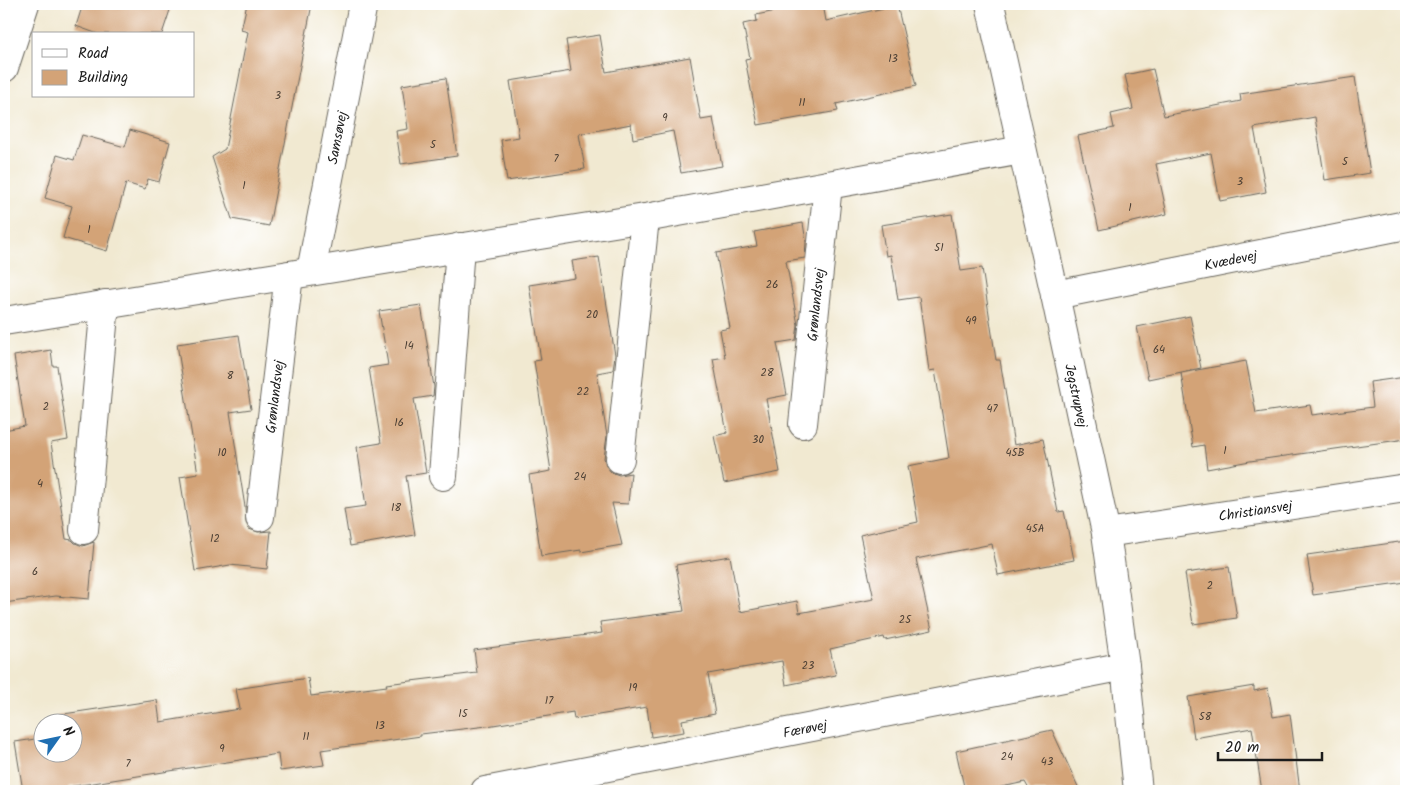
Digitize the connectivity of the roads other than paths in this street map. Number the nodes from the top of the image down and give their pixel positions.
1 (25, 4) edge
2 (363, 4) edge
3 (990, 4) edge
4 (4, 68) edge
5 (1022, 150) junction
6 (828, 186) junction
7 (644, 218) junction
8 (1406, 225) edge
9 (460, 247) junction
10 (300, 273) junction
11 (1055, 295) junction
12 (105, 304) junction
13 (4, 320) edge
14 (803, 424) dead end
15 (620, 459) dead end
16 (443, 476) dead end
17 (1406, 488) edge
18 (260, 517) dead end
19 (84, 530) dead end
20 (1106, 534) junction
21 (1124, 666) junction
22 (485, 791) edge
23 (1138, 791) edge

1 - 4 street
2 - 10 street, Samsøvej
3 - 5 street, Jegstrupvej
5 - 6 street
5 - 11 street, Jegstrupvej
6 - 7 street
6 - 14 street, Grønlandsvej
7 - 9 street
7 - 15 street
8 - 11 street, Kvædevej
9 - 10 street
9 - 16 street
10 - 12 street
10 - 18 street, Grønlandsvej
11 - 20 street, Jegstrupvej
12 - 13 street
12 - 19 street
17 - 20 street, Christiansvej
20 - 21 street, Jegstrupvej
21 - 22 street, Færøvej
21 - 23 street, Jegstrupvej

